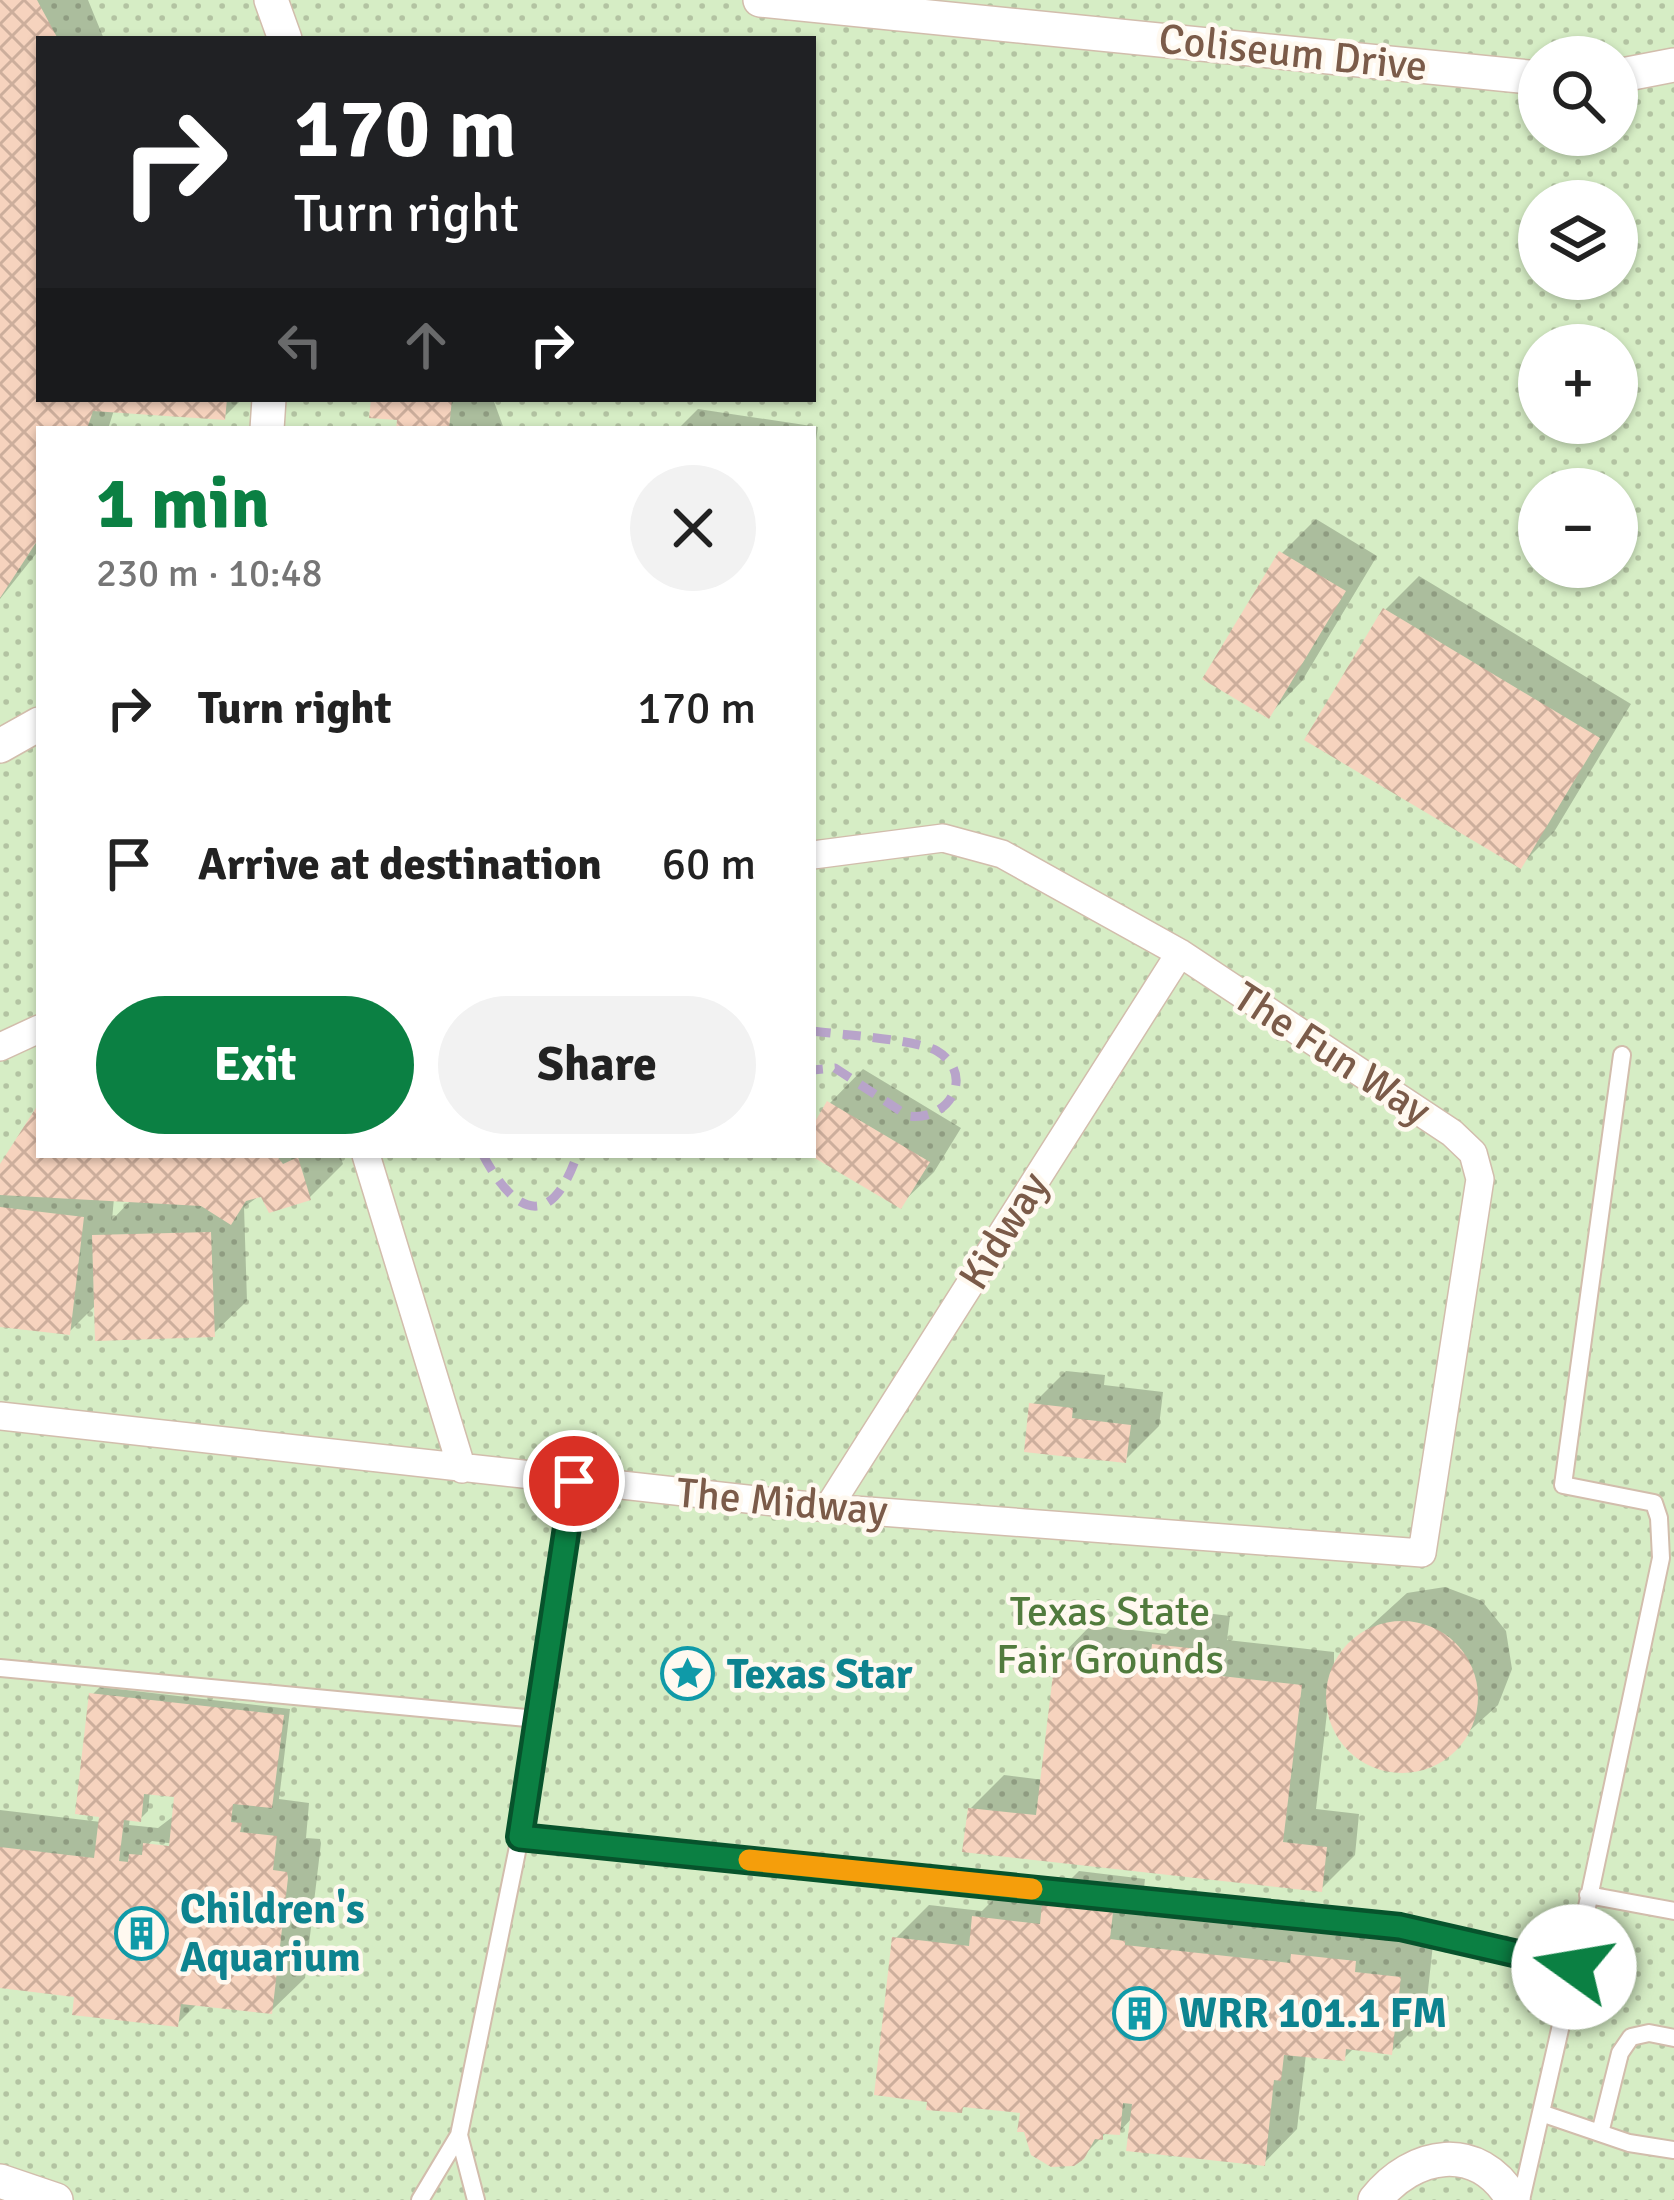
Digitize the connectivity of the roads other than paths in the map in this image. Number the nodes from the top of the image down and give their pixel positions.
1 (271, 0) edge
2 (760, 0) edge
3 (974, 11) edge
4 (284, 36) edge
5 (1674, 65) edge
6 (1638, 72) edge
7 (1518, 76) edge
8 (36, 726) edge
9 (0, 746) edge
10 (816, 855) edge
11 (1180, 953) junction
12 (36, 1030) edge
13 (0, 1047) edge
14 (1622, 1054) dead end
15 (367, 1158) edge
16 (0, 1417) edge
17 (462, 1469) junction
18 (574, 1481) junction
19 (828, 1508) junction
20 (1422, 1553) joint
21 (0, 1668) edge
22 (537, 1719) junction
23 (520, 1837) junction
24 (1588, 1895) junction
25 (1674, 1911) edge
26 (1574, 1967) junction
27 (1674, 2038) edge
28 (1541, 2114) junction
29 (1600, 2133) junction
30 (459, 2135) junction
31 (1674, 2150) edge
32 (0, 2181) edge
33 (56, 2200) edge
34 (421, 2200) edge
35 (476, 2200) edge
36 (1375, 2200) edge
37 (1517, 2200) edge

1 - 4 street
2 - 3 street, Coliseum Drive
3 - 7 street, Coliseum Drive
5 - 6 street
8 - 9 street
10 - 11 street, The Fun Way
11 - 19 street, Kidway
11 - 20 street, The Fun Way
12 - 13 street
14 - 24 lane
15 - 17 street
16 - 17 street, The Midway
17 - 18 street, The Midway
18 - 19 street, The Midway
18 - 22 lane
19 - 20 street, The Midway
21 - 22 lane
22 - 23 lane
23 - 26 lane
23 - 30 lane
24 - 25 lane
24 - 26 lane
26 - 28 lane
27 - 29 lane
28 - 29 lane
28 - 37 lane
29 - 31 lane
30 - 34 lane
30 - 35 lane
32 - 33 street
36 - 37 street

